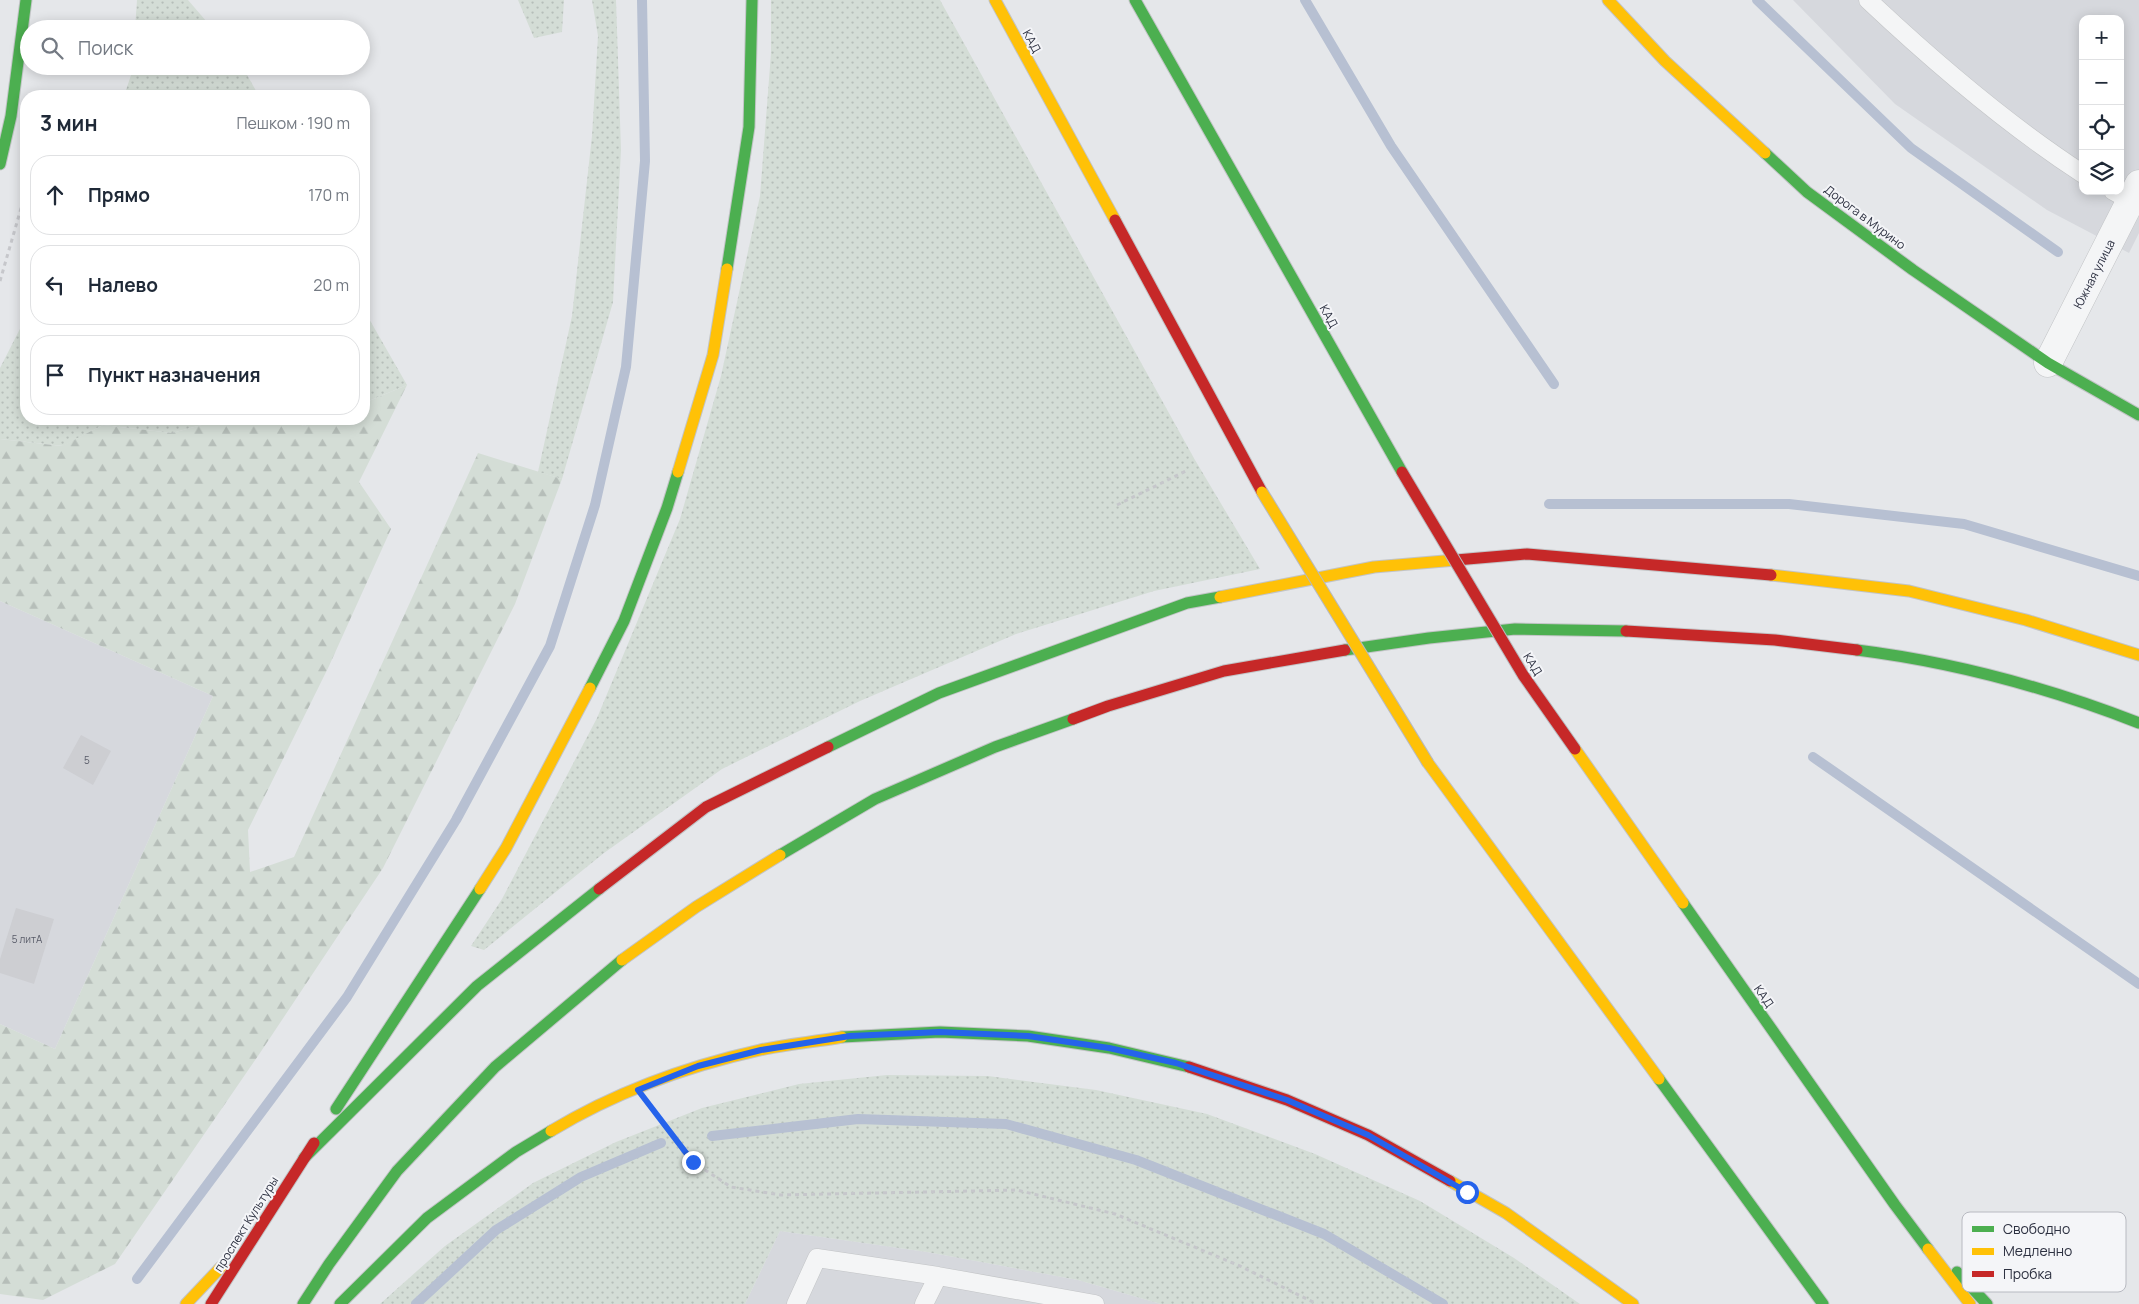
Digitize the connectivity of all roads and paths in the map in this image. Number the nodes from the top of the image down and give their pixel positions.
1 (26, 0) edge
2 (752, 0) edge
3 (994, 0) edge
4 (1135, 0) edge
5 (1608, 0) edge
6 (1868, 0) edge
7 (23, 20) edge
8 (20, 46) edge
9 (0, 164) edge
10 (2079, 171) edge
11 (2128, 192) edge
12 (20, 212) edge
13 (0, 281) edge
14 (2048, 363) junction
15 (2139, 415) edge
16 (1188, 470) dead end
17 (1117, 505) dead end
18 (2139, 655) edge
19 (2139, 723) edge
20 (638, 1090) junction
21 (304, 1158) junction
22 (1895, 1205) junction
23 (266, 1218) junction
24 (938, 1276) junction
25 (1962, 1278) edge
26 (1975, 1292) edge
27 (186, 1304) edge
28 (211, 1304) edge
29 (303, 1304) edge
30 (340, 1304) edge
31 (796, 1304) edge
32 (924, 1304) edge
33 (1095, 1304) edge
34 (1316, 1304) edge
35 (1633, 1304) edge
36 (1823, 1304) edge
37 (1970, 1304) edge
38 (1986, 1304) edge

1 - 7 main road
2 - 21 main road
3 - 36 main road, КАД, bridge
4 - 22 main road, КАД, bridge
5 - 14 main road, Дорога в Мурино
6 - 10 lane
8 - 9 main road
11 - 14 street, Южная улица
12 - 13 path
14 - 15 main road, Дорога в Мурино
16 - 17 path
18 - 21 main road
19 - 29 main road
20 - 30 main road
20 - 34 path
20 - 35 main road
21 - 23 main road, проспект Культуры
22 - 25 main road
22 - 37 main road, КАД
23 - 27 main road
23 - 28 main road, проспект Культуры
24 - 31 lane
24 - 32 lane
24 - 33 lane
26 - 38 main road

